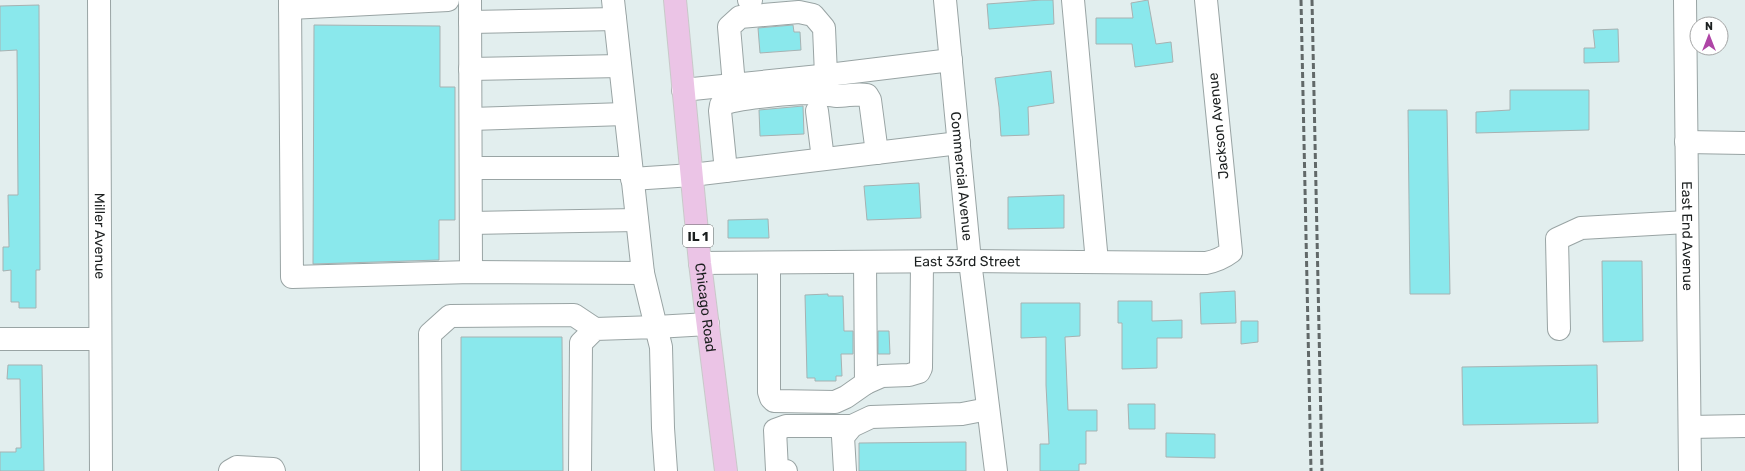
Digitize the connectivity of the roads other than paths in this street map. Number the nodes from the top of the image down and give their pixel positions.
1 (99, 0) edge
2 (448, 0) edge
3 (470, 0) edge
4 (675, 0) edge
5 (945, 0) edge
6 (1073, 0) edge
7 (1206, 0) edge
8 (1685, 0) edge
9 (290, 4) edge
10 (614, 9) edge
11 (470, 22) junction
12 (951, 60) junction
13 (620, 66) junction
14 (470, 69) junction
15 (826, 75) junction
16 (734, 85) junction
17 (683, 90) junction
18 (817, 111) dead end
19 (625, 114) junction
20 (471, 119) junction
21 (1686, 142) junction
22 (959, 143) junction
23 (1745, 143) edge
24 (877, 153) junction
25 (823, 159) junction
26 (471, 168) junction
27 (726, 171) junction
28 (632, 173) junction
29 (692, 175) junction
30 (637, 220) junction
31 (1687, 222) junction
32 (471, 223) junction
33 (1231, 252) joint
34 (970, 261) junction
35 (865, 262) junction
36 (922, 262) junction
37 (1097, 262) junction
38 (700, 263) junction
39 (769, 263) junction
40 (471, 272) junction
41 (643, 273) junction
42 (708, 324) junction
43 (656, 327) junction
44 (595, 328) junction
45 (1559, 329) dead end
46 (0, 339) edge
47 (100, 339) junction
48 (866, 383) junction
49 (988, 409) junction
50 (852, 426) junction
51 (1745, 426) edge
52 (1690, 427) junction
53 (101, 471) edge
54 (230, 471) edge
55 (274, 471) edge
56 (431, 471) edge
57 (580, 471) edge
58 (666, 471) edge
59 (726, 471) edge
60 (786, 471) edge
61 (845, 471) edge
62 (996, 471) edge
63 (1690, 471) edge

1 - 47 street, Miller Avenue
2 - 9 street
3 - 11 street
4 - 17 main road, Chicago Road / IL 1
5 - 12 street, Commercial Avenue
6 - 37 street
7 - 33 street, Jackson Avenue
8 - 21 street, East End Avenue
9 - 40 street
10 - 11 street
10 - 13 street
11 - 14 street
12 - 15 street
12 - 22 street, Commercial Avenue
13 - 14 street
13 - 19 street
14 - 20 street
15 - 16 street
15 - 16 street
16 - 17 street
17 - 29 main road, Chicago Road / IL 1
18 - 25 street
19 - 20 street
19 - 28 street
20 - 26 street
21 - 23 street
21 - 31 street, East End Avenue
22 - 24 street
22 - 34 street, Commercial Avenue
24 - 25 street
24 - 27 street
25 - 27 street
26 - 28 street
26 - 32 street
27 - 29 street
28 - 29 street
28 - 30 street
29 - 38 main road, Chicago Road / IL 1
30 - 32 street
30 - 41 street
31 - 45 street
31 - 52 street, East End Avenue
32 - 40 street
33 - 37 street, East 33rd Street
34 - 36 street, East 33rd Street
34 - 37 street, East 33rd Street
34 - 49 street, Commercial Avenue
35 - 36 street, East 33rd Street
35 - 39 street, East 33rd Street
35 - 48 street
36 - 48 street
38 - 39 street, East 33rd Street
38 - 42 main road, Chicago Road / IL 1
39 - 48 street
40 - 41 street
41 - 43 street
42 - 43 street
42 - 59 main road, Chicago Road / IL 1
43 - 44 street
43 - 58 street
44 - 56 street
44 - 57 street
46 - 47 street
47 - 53 street, Miller Avenue
49 - 50 street
49 - 62 street, Commercial Avenue
50 - 60 street
50 - 61 street
51 - 52 street
52 - 63 street, East End Avenue
54 - 55 street

